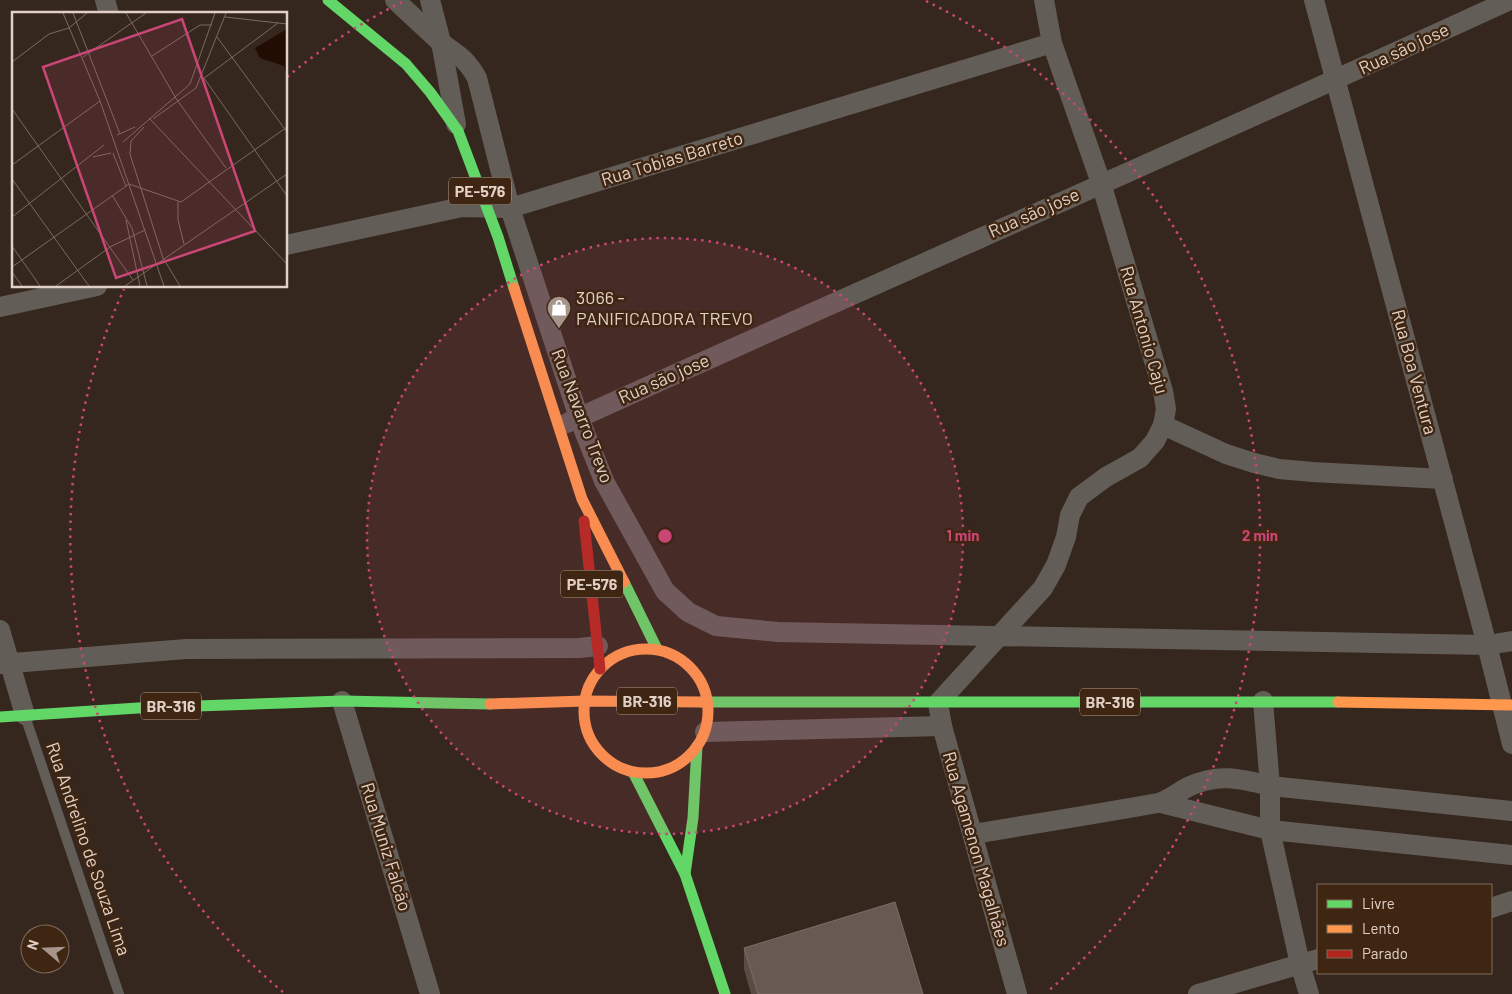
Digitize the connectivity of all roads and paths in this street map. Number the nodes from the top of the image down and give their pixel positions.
1 (328, 0) edge
2 (395, 0) edge
3 (430, 0) edge
4 (1044, 0) edge
5 (1314, 0) edge
6 (1510, 0) edge
7 (441, 42) junction
8 (1052, 43) junction
9 (1336, 80) junction
10 (458, 131) junction
11 (1101, 183) junction
12 (487, 207) junction
13 (510, 208) junction
14 (288, 245) edge
15 (87, 288) edge
16 (0, 307) edge
17 (579, 418) junction
18 (1163, 425) junction
19 (558, 427) junction
20 (1442, 479) junction
21 (582, 499) junction
22 (0, 630) edge
23 (997, 637) junction
24 (1512, 641) edge
25 (1487, 645) junction
26 (598, 646) junction
27 (657, 649) junction
28 (5, 664) edge
29 (600, 670) junction
30 (342, 701) junction
31 (585, 701) junction
32 (1263, 701) junction
33 (708, 702) junction
34 (938, 702) junction
35 (1507, 705) edge
36 (25, 715) junction
37 (0, 717) edge
38 (942, 726) junction
39 (701, 740) junction
40 (1512, 744) edge
41 (633, 772) junction
42 (1270, 786) junction
43 (1161, 803) junction
44 (1512, 811) edge
45 (1270, 830) junction
46 (973, 834) junction
47 (1512, 855) edge
48 (685, 874) junction
49 (1512, 901) edge
50 (1492, 908) edge
51 (1309, 961) edge
52 (119, 994) edge
53 (430, 994) edge
54 (724, 994) edge
55 (1017, 994) edge
56 (1198, 994) edge
57 (1309, 994) edge

1 - 10 main road, PE-576
2 - 7 street, Rua Navarro Trevo
3 - 7 street
4 - 8 street, Rua Antonio Caju
5 - 9 street, Rua Boa Ventura
6 - 9 street, Rua são jose
7 - 10 street
7 - 13 street, Rua Navarro Trevo
8 - 11 street, Rua Antonio Caju
8 - 13 street, Rua Tobias Barreto
9 - 11 street, Rua são jose
9 - 20 street, Rua Boa Ventura
10 - 12 main road, PE-576
11 - 17 street, Rua são jose
11 - 18 street, Rua Antonio Caju
12 - 13 street, Rua Tobias Barreto
12 - 14 street, Rua Tobias Barreto
12 - 19 main road, PE-576
13 - 17 street, Rua Navarro Trevo
15 - 16 street
17 - 19 street, Rua são jose
17 - 23 street, Rua Navarro Trevo
18 - 20 street
18 - 23 street, Rua Antonio Caju
19 - 21 main road, PE-576
20 - 25 street, Rua Boa Ventura
21 - 26 main road, PE-576
21 - 27 main road, PE-576
22 - 28 street
23 - 25 street
23 - 34 street, Rua Antonio Caju
24 - 25 street
25 - 35 street, Rua Boa Ventura
26 - 28 street
26 - 29 main road, PE-576
27 - 29 main road
27 - 33 main road
28 - 36 street
29 - 31 main road
30 - 31 main road, BR-316
30 - 36 main road, BR-316
30 - 53 street, Rua Muniz Falcão
31 - 33 main road, BR-316
31 - 41 main road
32 - 34 main road, BR-316
32 - 35 main road, BR-316
32 - 42 street
33 - 34 main road, BR-316
33 - 39 main road
34 - 38 street, Rua Agamenon Magalhães
35 - 40 street, Rua Boa Ventura
36 - 37 main road, BR-316
36 - 52 lane, Rua Andrelino de Souza Lima
38 - 39 street
38 - 46 street, Rua Agamenon Magalhães
39 - 41 main road
39 - 48 main road
41 - 48 main road
42 - 43 street
42 - 44 street
42 - 45 street
43 - 45 street
43 - 46 street
45 - 47 street
45 - 51 street
46 - 55 street, Rua Agamenon Magalhães
48 - 54 main road
49 - 50 street
51 - 56 street
51 - 57 street

